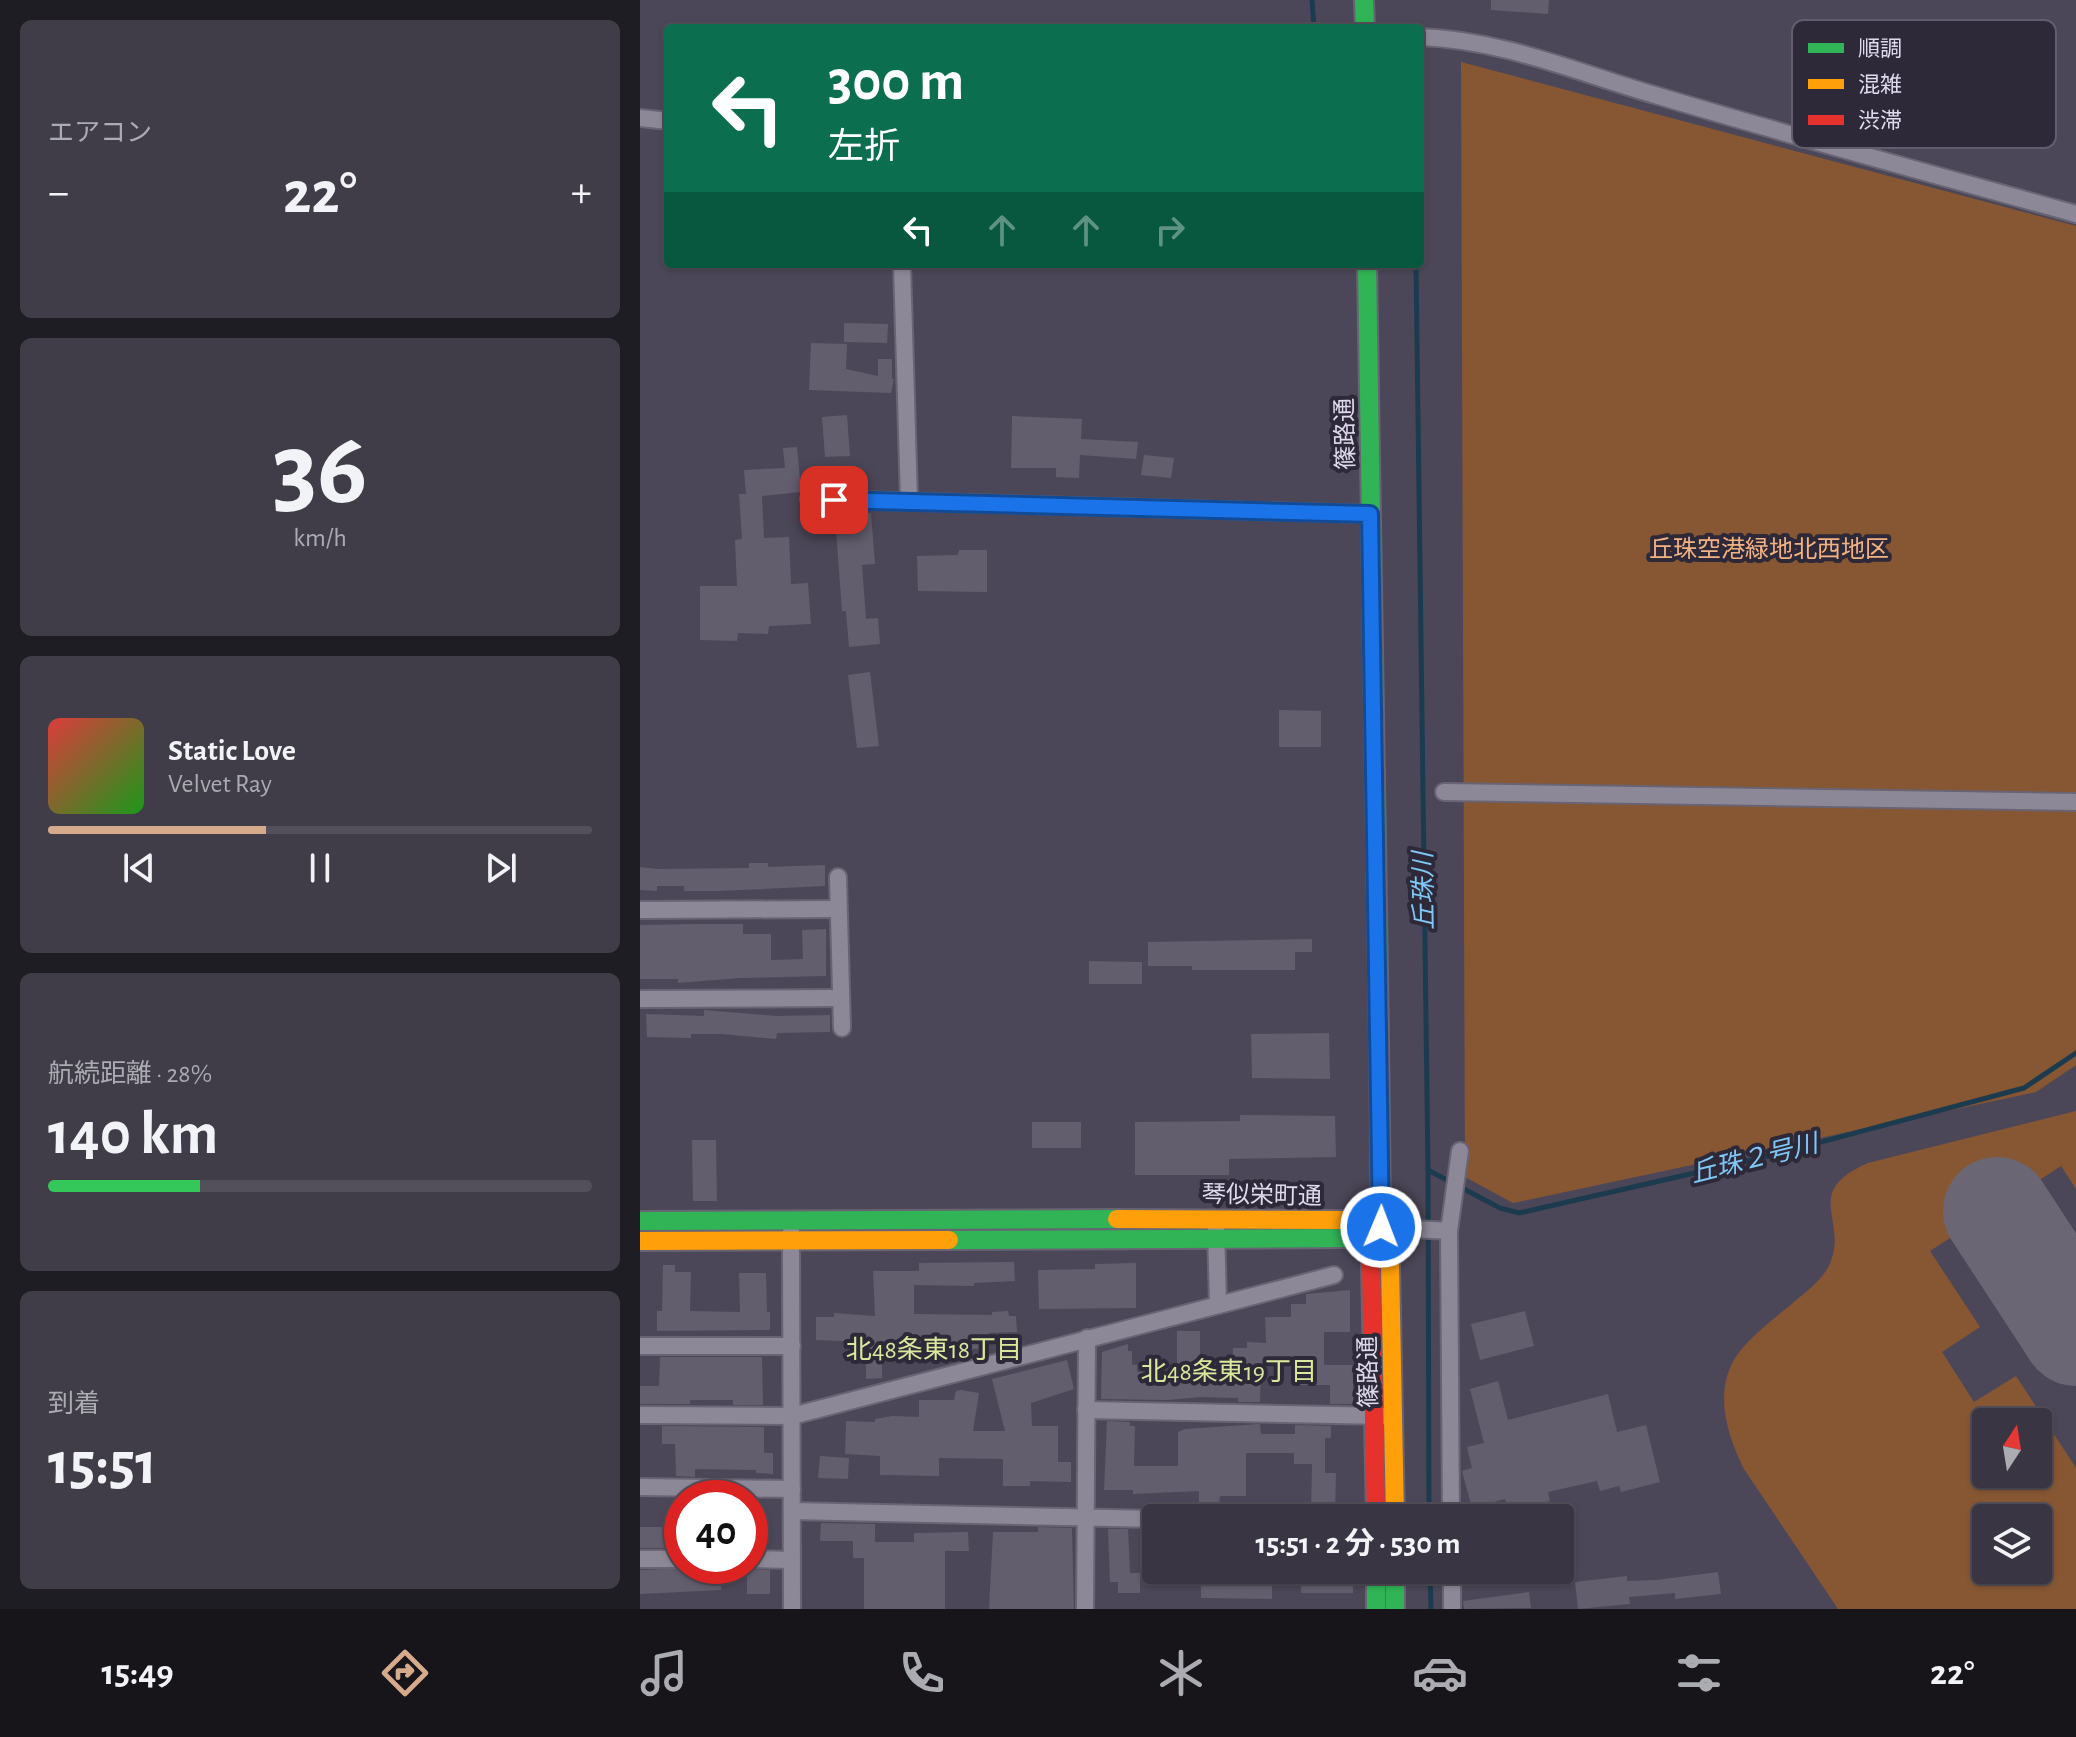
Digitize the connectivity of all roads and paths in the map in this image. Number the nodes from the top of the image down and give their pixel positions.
1 (1364, 0) edge
2 (1365, 24) edge
3 (1424, 37) edge
4 (640, 118) edge
5 (664, 121) edge
6 (1792, 134) edge
7 (1842, 148) edge
8 (2076, 214) edge
9 (902, 268) edge
10 (1367, 268) edge
11 (809, 499) dead end
12 (909, 500) junction
13 (1370, 514) junction
14 (1444, 792) dead end
15 (2076, 802) edge
16 (838, 877) dead end
17 (838, 909) junction
18 (640, 910) edge
19 (841, 998) junction
20 (640, 999) edge
21 (842, 1028) dead end
22 (1460, 1151) dead end
23 (1216, 1218) junction
24 (640, 1221) edge
25 (791, 1223) junction
26 (1381, 1227) junction
27 (1445, 1230) junction
28 (1216, 1238) junction
29 (640, 1241) edge
30 (791, 1242) junction
31 (1334, 1275) dead end
32 (1218, 1305) junction
33 (1087, 1338) junction
34 (640, 1346) edge
35 (792, 1346) junction
36 (1086, 1410) junction
37 (640, 1415) edge
38 (792, 1416) junction
39 (1383, 1416) junction
40 (640, 1487) edge
41 (792, 1489) junction
42 (1377, 1504) edge
43 (1393, 1504) edge
44 (1451, 1504) edge
45 (792, 1511) junction
46 (1086, 1517) junction
47 (1142, 1519) edge
48 (640, 1559) edge
49 (664, 1559) edge
50 (768, 1559) edge
51 (792, 1560) junction
52 (1376, 1584) edge
53 (1395, 1584) edge
54 (1452, 1584) edge
55 (792, 1609) edge
56 (1085, 1609) edge
57 (1376, 1609) edge
58 (1395, 1609) edge
59 (1452, 1609) edge

1 - 2 street
3 - 6 street
4 - 5 street
7 - 8 street
9 - 12 street
10 - 13 street, 篠路通
11 - 12 street
12 - 13 street
13 - 26 street, 篠路通
14 - 15 street
16 - 17 street
17 - 18 street
17 - 19 street
19 - 20 street
19 - 21 street
22 - 27 street
23 - 25 street, 琴似栄町通
23 - 26 street, 琴似栄町通
23 - 28 street
24 - 25 street, 琴似栄町通
25 - 30 street
26 - 27 street
26 - 28 street, 琴似栄町通
26 - 39 street, 篠路通
27 - 44 street
28 - 30 street, 琴似栄町通
28 - 32 street
29 - 30 street, 琴似栄町通
30 - 35 street
31 - 32 street
32 - 33 street
33 - 36 street
33 - 38 street
34 - 35 street
35 - 38 street
36 - 39 street
36 - 46 street
37 - 38 street
38 - 41 street
39 - 42 street, 篠路通
39 - 43 street, 篠路通
40 - 41 street
41 - 45 street
45 - 46 street
45 - 51 street
46 - 47 street
46 - 56 street
48 - 49 street
50 - 51 street
51 - 55 street
52 - 57 street
53 - 58 street
54 - 59 street

